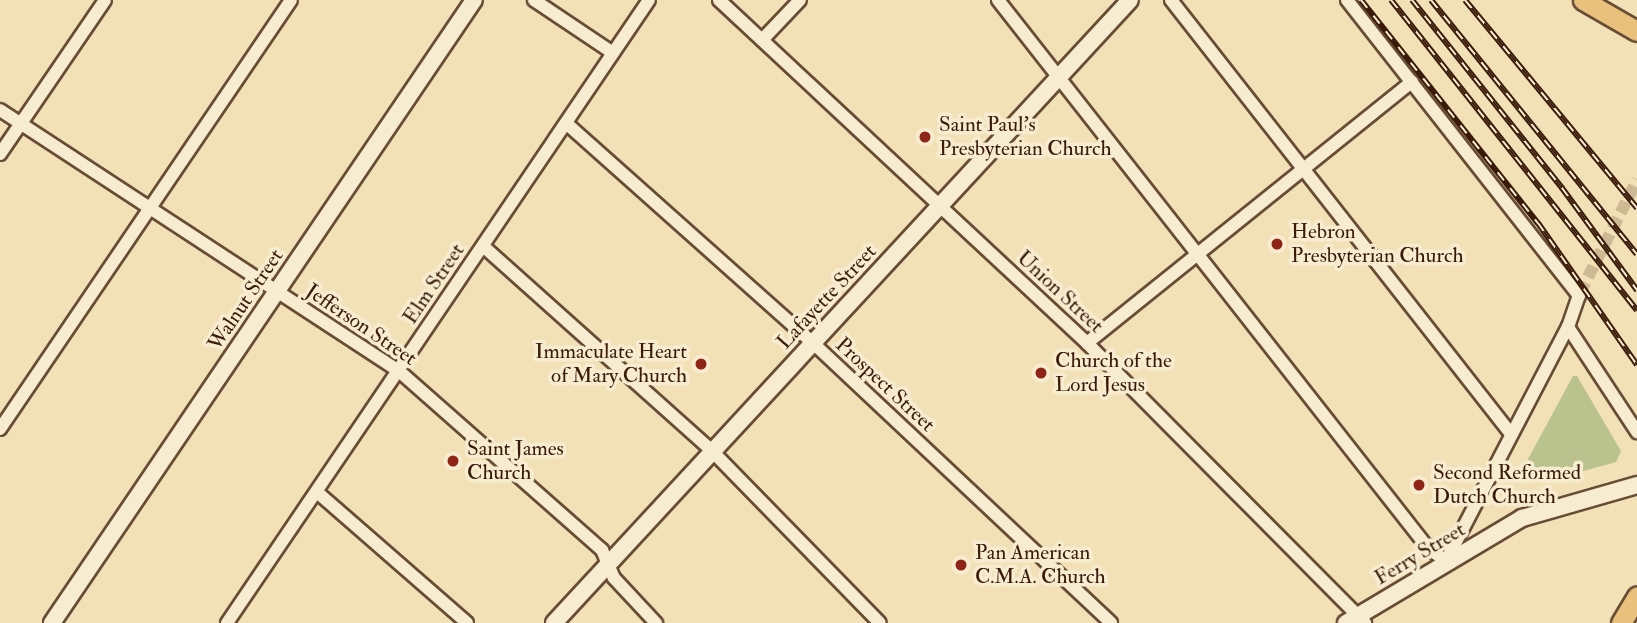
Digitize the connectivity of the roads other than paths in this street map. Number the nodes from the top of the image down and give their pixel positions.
1 (105, 0) edge
2 (291, 0) edge
3 (474, 0) edge
4 (534, 0) edge
5 (649, 0) edge
6 (719, 0) edge
7 (800, 0) edge
8 (998, 0) edge
9 (1130, 0) edge
10 (1171, 0) edge
11 (1347, 0) edge
12 (1583, 0) edge
13 (1637, 32) edge
14 (762, 40) junction
15 (612, 53) junction
16 (1059, 75) junction
17 (1412, 82) junction
18 (0, 110) edge
19 (566, 123) junction
20 (21, 124) junction
21 (0, 154) edge
22 (1304, 167) junction
23 (939, 207) junction
24 (150, 209) junction
25 (483, 246) junction
26 (1198, 254) junction
27 (277, 291) junction
28 (1569, 327) junction
29 (813, 343) junction
30 (1087, 343) junction
31 (399, 371) junction
32 (0, 429) edge
33 (1637, 432) edge
34 (1511, 434) junction
35 (712, 451) junction
36 (1637, 485) edge
37 (317, 492) junction
38 (1446, 561) junction
39 (608, 566) junction
40 (1637, 596) edge
41 (1357, 621) edge
42 (52, 623) edge
43 (227, 623) edge
44 (467, 623) edge
45 (554, 623) edge
46 (656, 623) edge
47 (880, 623) edge
48 (1111, 623) edge
49 (1621, 623) edge

1 - 20 street
2 - 24 street
3 - 27 street, Walnut Street
4 - 15 street
5 - 15 street, Elm Street
6 - 14 street, Union Street
7 - 14 street
8 - 16 street
9 - 16 street, Lafayette Street
10 - 22 street
11 - 17 street
12 - 13 main road
14 - 23 street, Union Street
15 - 19 street, Elm Street
16 - 23 street, Lafayette Street
16 - 26 street
17 - 22 street
17 - 28 street
18 - 20 street, Jefferson Street
19 - 25 street, Elm Street
19 - 29 street, Prospect Street
20 - 21 street
20 - 24 street, Jefferson Street
22 - 26 street
22 - 34 street
23 - 29 street, Lafayette Street
23 - 30 street, Union Street
24 - 27 street, Jefferson Street
24 - 32 street
25 - 31 street, Elm Street
25 - 35 street
26 - 30 street
26 - 38 street
27 - 31 street, Jefferson Street
27 - 42 street, Walnut Street
28 - 33 street
28 - 34 street
29 - 35 street, Lafayette Street
29 - 48 street, Prospect Street
30 - 41 street, Union Street
31 - 37 street, Elm Street
31 - 39 street, Jefferson Street
34 - 38 street
35 - 39 street, Lafayette Street
35 - 47 street
36 - 38 street, Ferry Street
37 - 43 street, Elm Street
37 - 44 street
38 - 41 street, Ferry Street
39 - 45 street, Lafayette Street
39 - 46 street, Jefferson Street
40 - 49 main road

